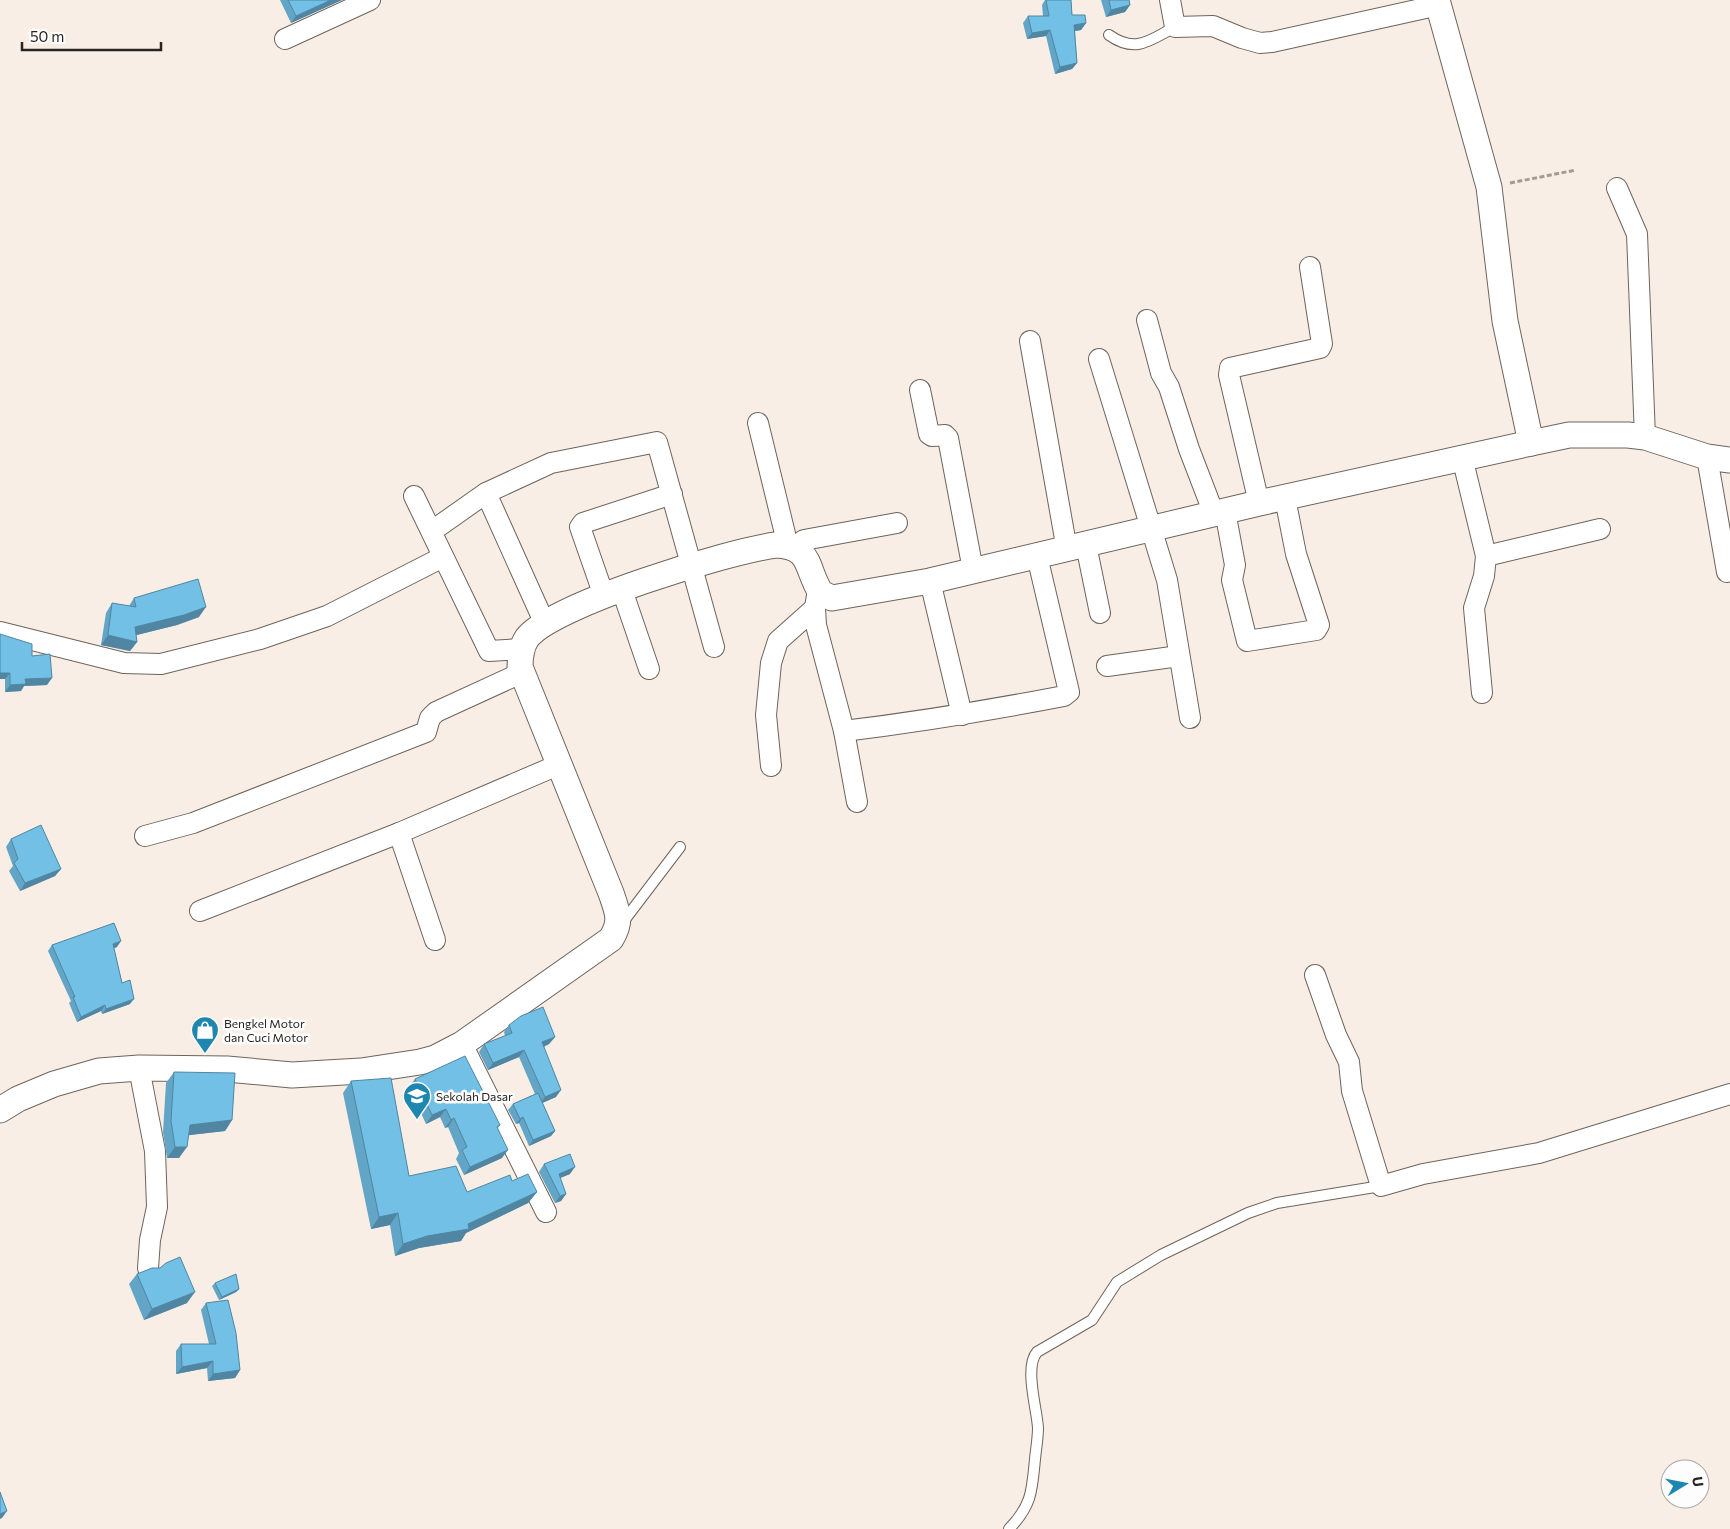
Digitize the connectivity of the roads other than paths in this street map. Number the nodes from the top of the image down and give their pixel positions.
1 (370, 0) edge
2 (1170, 0) edge
3 (1438, 2) edge
4 (1175, 27) junction
5 (1109, 35) dead end
6 (285, 39) dead end
7 (1617, 188) dead end
8 (1310, 267) dead end
9 (1147, 320) dead end
10 (1030, 341) dead end
11 (1100, 359) dead end
12 (920, 390) dead end
13 (758, 423) dead end
14 (1645, 437) junction
15 (1532, 442) junction
16 (1462, 457) junction
17 (1718, 459) edge
18 (486, 493) junction
19 (672, 494) junction
20 (414, 496) dead end
21 (1285, 498) junction
22 (1259, 503) junction
23 (1220, 512) junction
24 (897, 523) dead end
25 (1150, 528) junction
26 (1600, 529) dead end
27 (432, 531) junction
28 (791, 547) junction
29 (1076, 547) junction
30 (443, 556) junction
31 (1037, 556) junction
32 (1486, 556) junction
33 (692, 566) junction
34 (973, 570) junction
35 (1727, 572) dead end
36 (930, 581) junction
37 (613, 593) junction
38 (816, 599) junction
39 (1100, 613) dead end
40 (545, 624) junction
41 (0, 632) edge
42 (714, 647) dead end
43 (1179, 656) junction
44 (521, 661) junction
45 (1107, 666) dead end
46 (649, 669) dead end
47 (1482, 692) dead end
48 (962, 715) junction
49 (1190, 718) dead end
50 (844, 731) junction
51 (558, 764) junction
52 (771, 766) dead end
53 (857, 802) dead end
54 (399, 833) junction
55 (145, 836) dead end
56 (680, 847) dead end
57 (200, 911) dead end
58 (619, 926) junction
59 (435, 940) dead end
60 (1315, 975) dead end
61 (462, 1044) junction
62 (139, 1068) junction
63 (1730, 1094) edge
64 (0, 1110) edge
65 (1380, 1184) junction
66 (546, 1212) dead end
67 (148, 1268) edge
68 (1008, 1529) edge

1 - 6 street
2 - 4 street
3 - 4 street
3 - 15 street
4 - 5 lane
7 - 14 street
8 - 22 street
9 - 23 street
10 - 29 street
11 - 25 street
12 - 34 street
13 - 28 street
14 - 15 street
14 - 17 street
15 - 16 street
16 - 21 street
16 - 32 street
17 - 35 street
18 - 19 street
18 - 27 street
18 - 40 street
19 - 33 street
19 - 37 street
20 - 27 street
21 - 22 street
21 - 23 street
22 - 23 street
23 - 25 street
24 - 28 street
25 - 29 street
25 - 43 street
26 - 32 street
27 - 30 street
28 - 33 street
28 - 38 street
29 - 31 street
29 - 39 street
30 - 41 street
30 - 44 street
31 - 34 street
31 - 48 street
32 - 47 street
33 - 37 street
33 - 42 street
34 - 36 street
36 - 38 street
36 - 48 street
37 - 40 street
37 - 46 street
38 - 50 street
38 - 52 street
40 - 44 street
43 - 45 street
43 - 49 street
44 - 51 street
44 - 55 street
48 - 50 street
50 - 53 street
51 - 54 street
51 - 58 street
54 - 57 street
54 - 59 street
56 - 58 lane
58 - 61 street
60 - 65 street
61 - 62 street
61 - 66 street
62 - 64 street
62 - 67 street
63 - 65 street
65 - 68 lane

